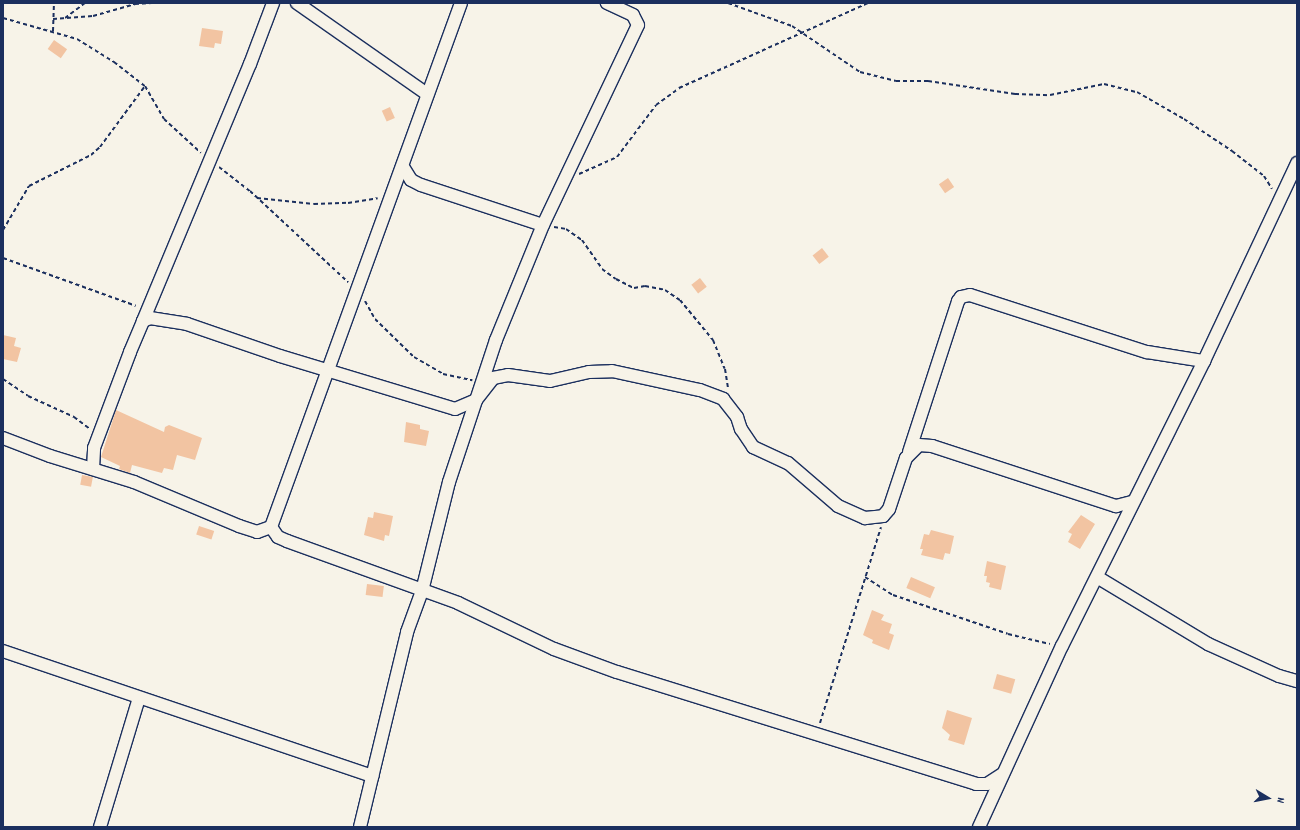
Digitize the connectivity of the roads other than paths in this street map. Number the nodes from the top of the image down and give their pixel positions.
1 (273, 3) edge
2 (297, 3) edge
3 (461, 3) edge
4 (607, 3) edge
5 (427, 94) junction
6 (1297, 163) edge
7 (403, 167) junction
8 (543, 225) junction
9 (144, 316) junction
10 (1204, 361) junction
11 (328, 371) junction
12 (476, 400) junction
13 (3, 438) edge
14 (910, 452) junction
15 (93, 469) junction
16 (1132, 502) junction
17 (271, 527) junction
18 (1097, 577) junction
19 (422, 590) junction
20 (3, 651) edge
21 (1297, 681) edge
22 (139, 698) junction
23 (1001, 775) junction
24 (372, 776) junction
25 (100, 827) edge
26 (360, 827) edge
27 (979, 827) edge

1 - 9 street
2 - 5 street
3 - 5 street
4 - 8 street
5 - 7 street
6 - 10 street
7 - 8 street
7 - 11 street
8 - 12 street
9 - 11 street
9 - 15 street
10 - 14 street
10 - 16 street
11 - 12 street
11 - 17 street
12 - 14 street
12 - 19 street
13 - 15 street
14 - 16 street
15 - 17 street
16 - 18 street
17 - 19 street
18 - 21 street
18 - 23 street
19 - 23 street
19 - 24 street
20 - 22 street
22 - 24 street
22 - 25 street
23 - 27 street
24 - 26 street

